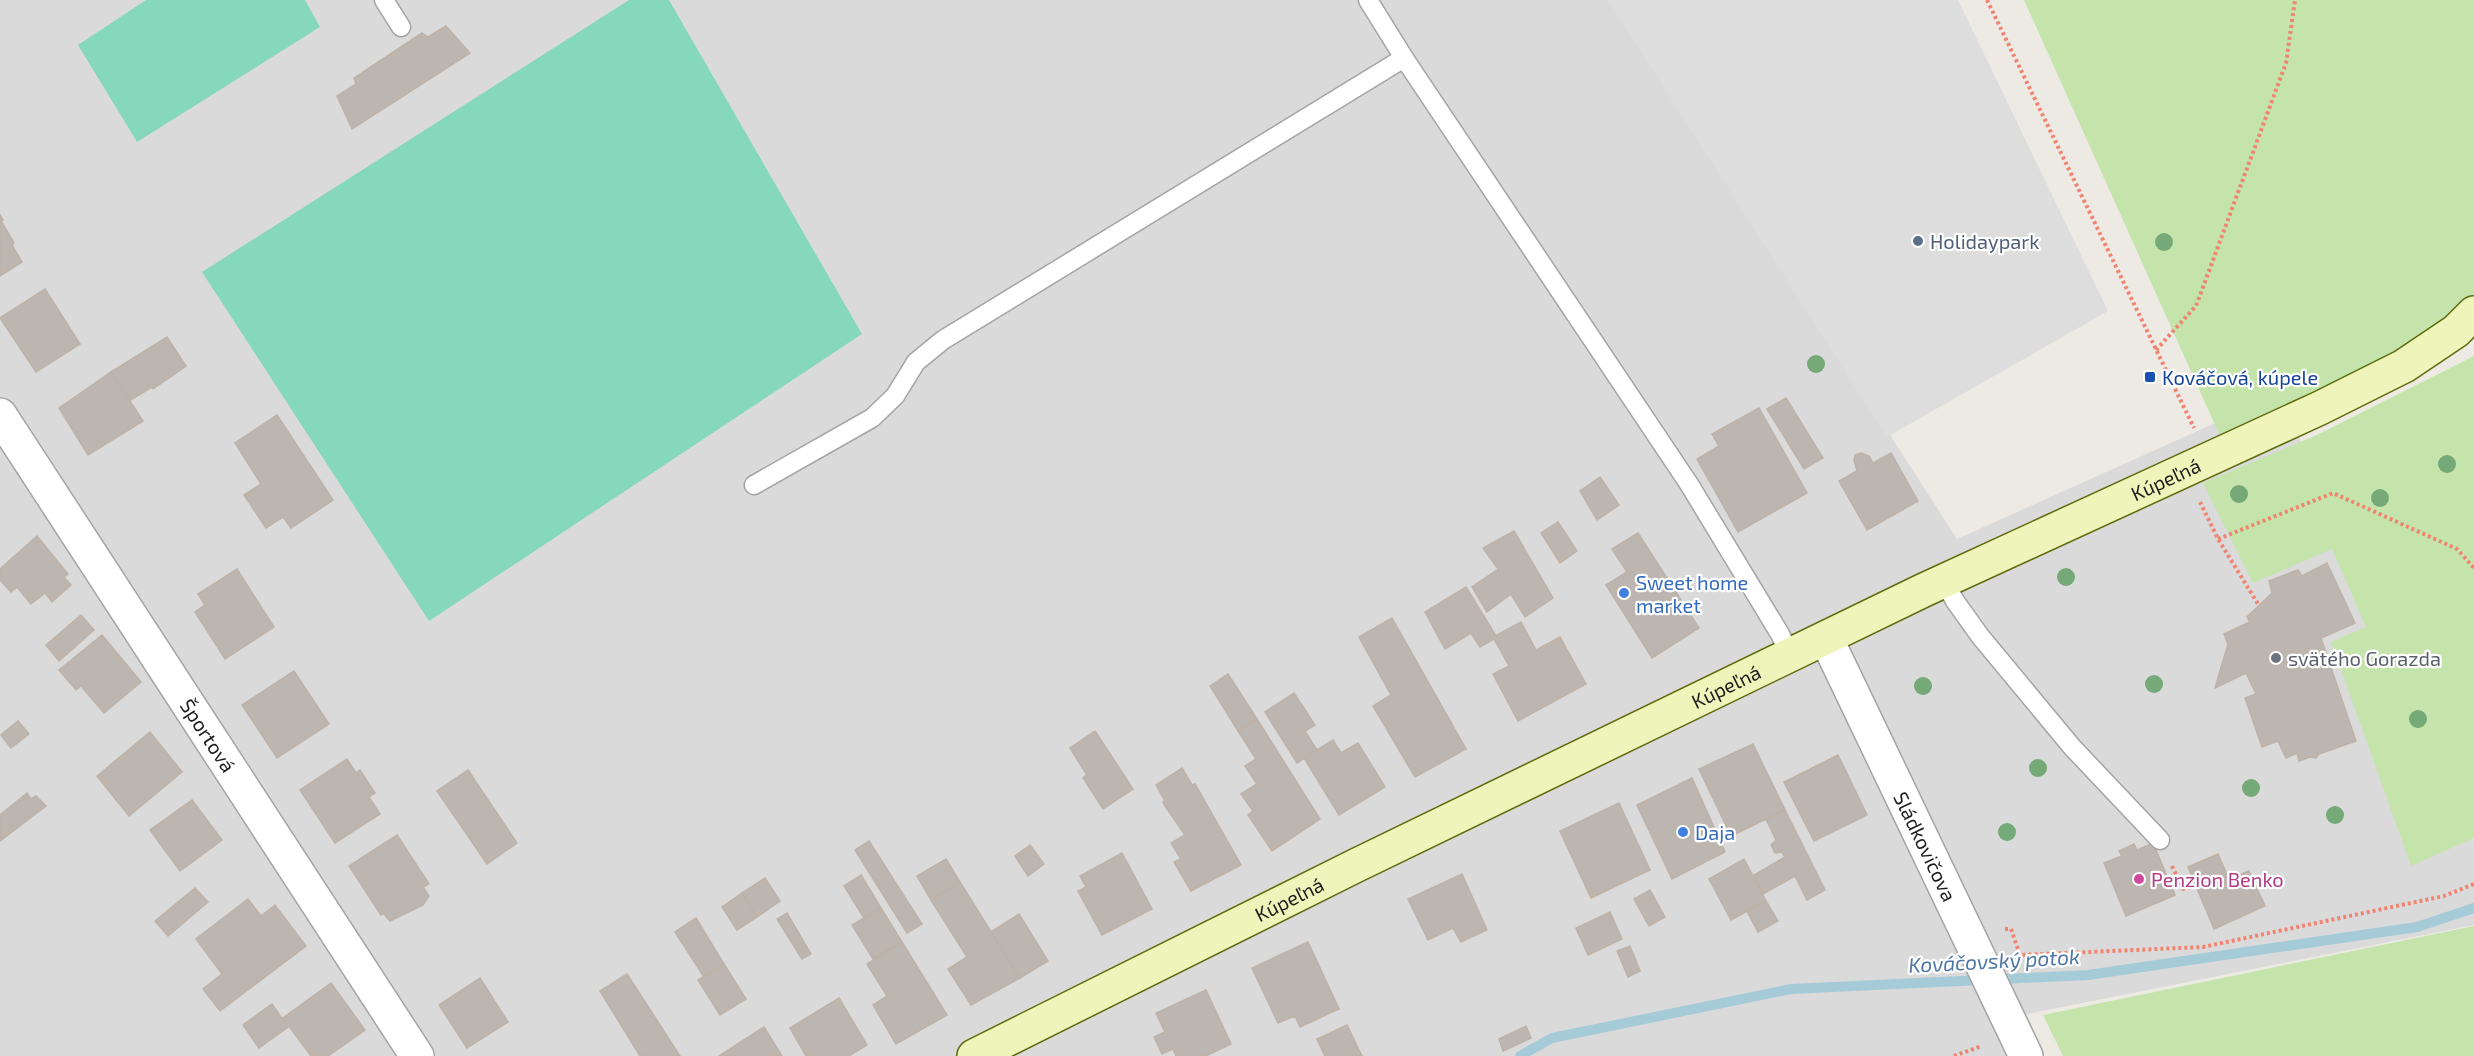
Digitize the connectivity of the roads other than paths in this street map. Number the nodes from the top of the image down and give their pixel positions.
1 (384, 0) edge
2 (1368, 0) edge
3 (400, 27) dead end
4 (1404, 58) junction
5 (2468, 323) edge
6 (0, 415) edge
7 (754, 485) dead end
8 (1944, 580) junction
9 (1826, 638) junction
10 (1790, 655) junction
11 (2160, 840) road end
12 (417, 1056) edge
13 (974, 1056) edge
14 (2026, 1056) edge

1 - 3 lane
2 - 4 lane
4 - 7 lane
4 - 10 lane
5 - 8 street, Kúpeľná
6 - 12 street, Športová
8 - 9 street, Kúpeľná
8 - 11 lane
9 - 10 street, Kúpeľná
9 - 14 street, Sládkovičova
10 - 13 street, Kúpeľná

